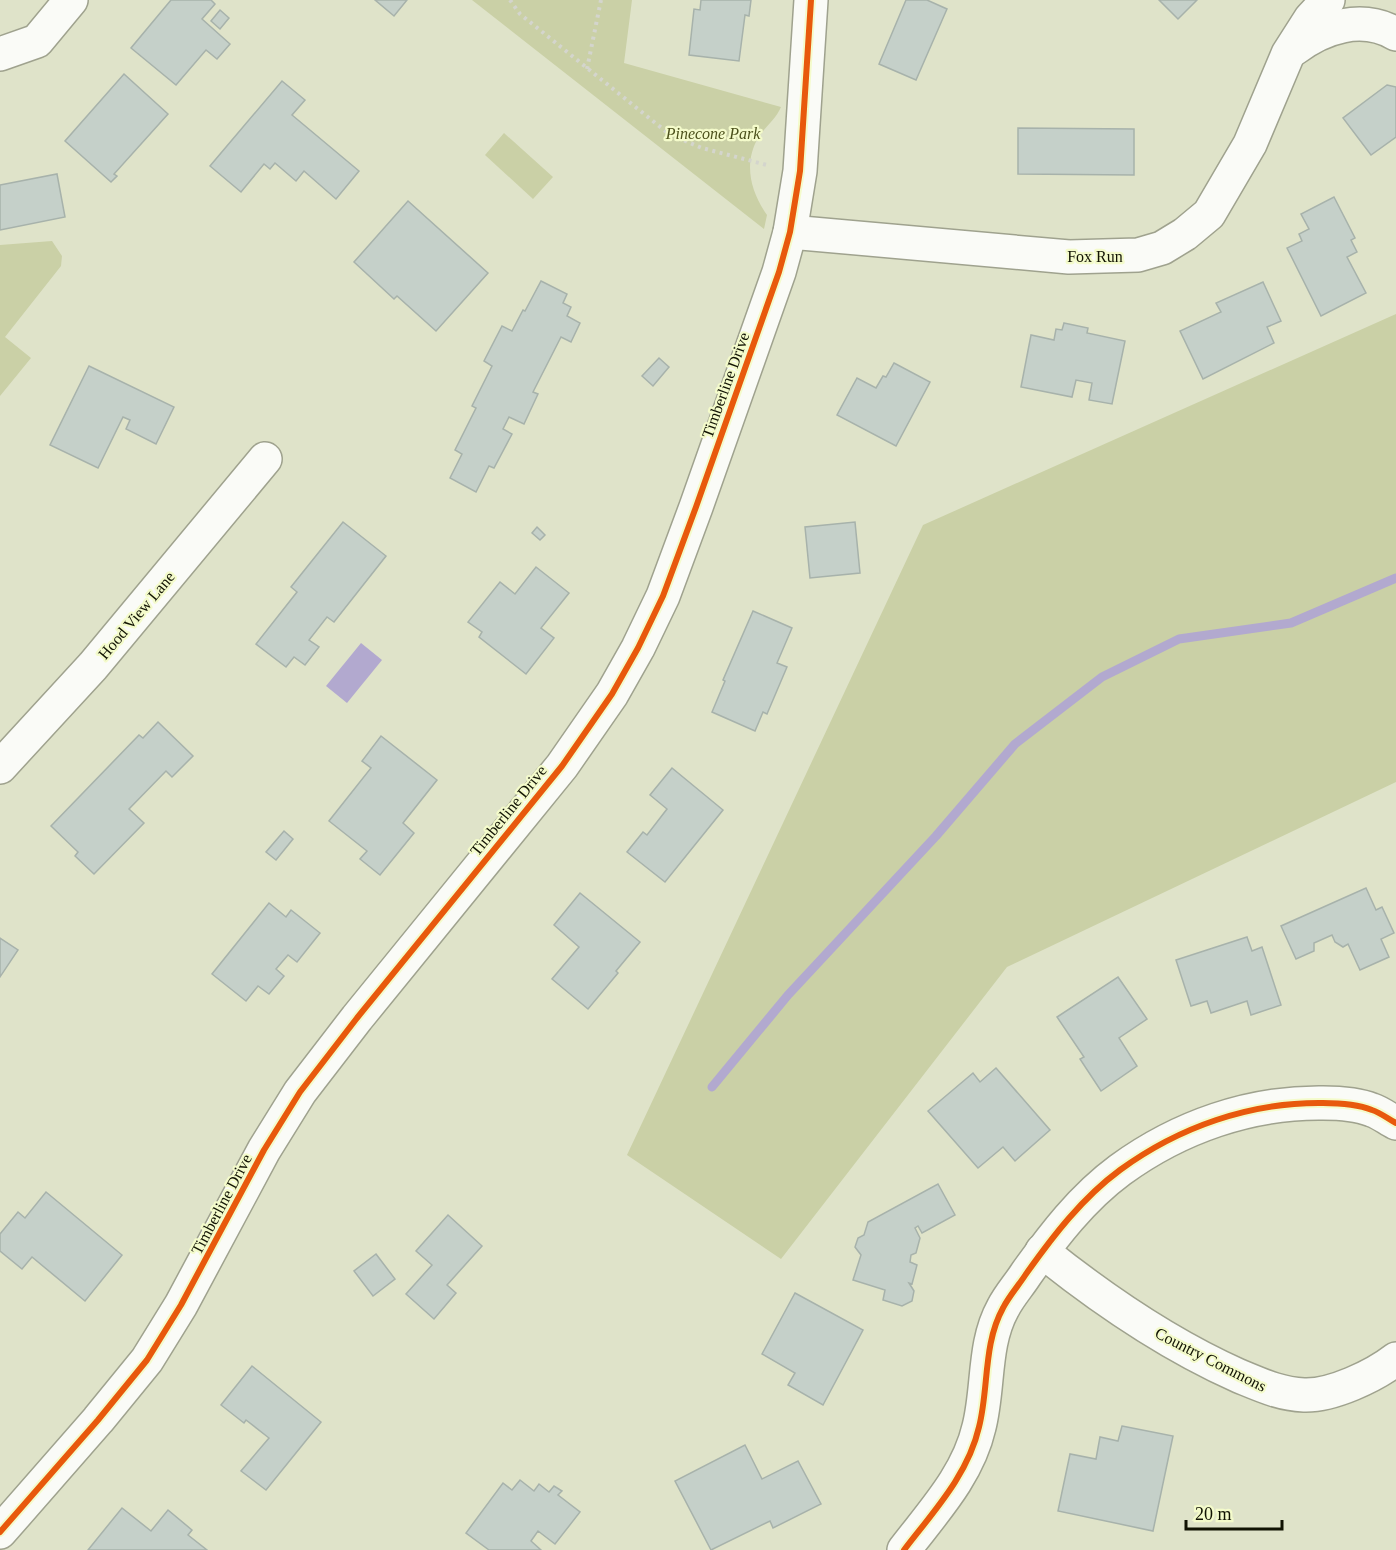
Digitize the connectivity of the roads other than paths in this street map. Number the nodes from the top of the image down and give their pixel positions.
1 (71, 0) edge
2 (811, 0) edge
3 (1328, 0) edge
4 (1396, 33) edge
5 (0, 54) edge
6 (1288, 54) junction
7 (790, 232) junction
8 (265, 459) dead end
9 (0, 767) edge
10 (1396, 1123) edge
11 (1042, 1251) junction
12 (1396, 1359) edge
13 (0, 1532) edge
14 (904, 1550) edge

1 - 5 street
2 - 7 street, Timberline Drive
3 - 6 street, Fox Run
4 - 6 street, Fox Run
6 - 7 street, Fox Run
7 - 13 street, Timberline Drive
8 - 9 street, Hood View Lane
10 - 11 street
11 - 12 street, Country Commons
11 - 14 street

